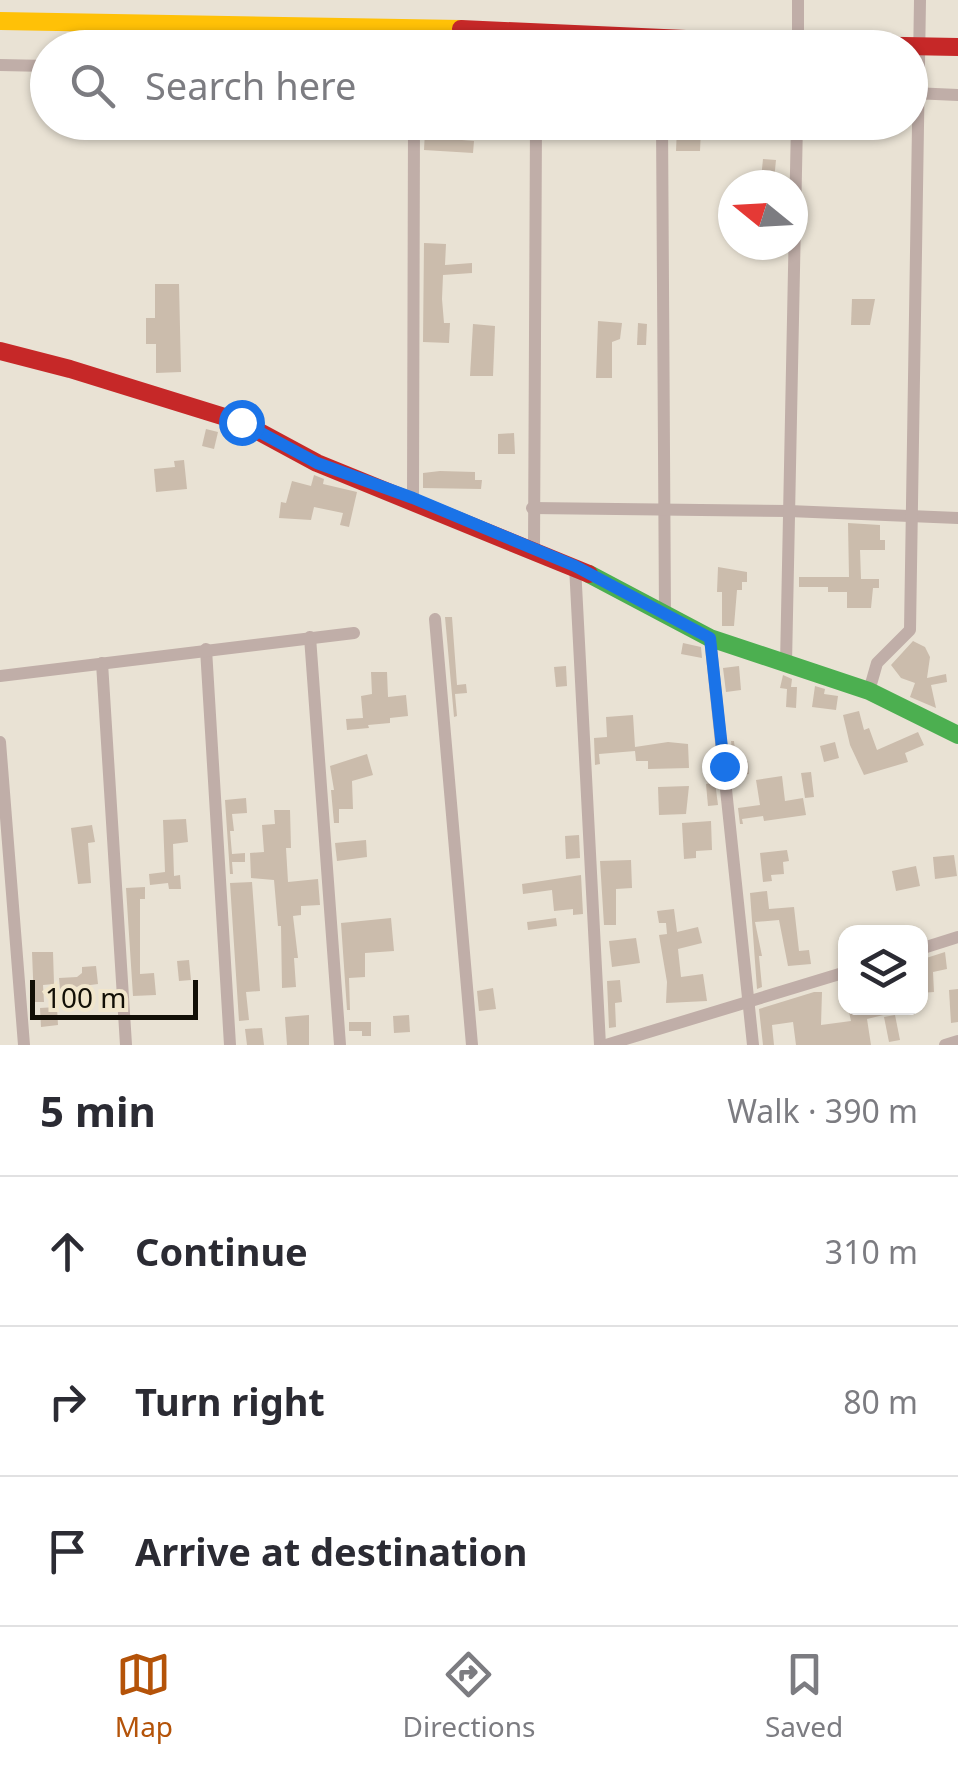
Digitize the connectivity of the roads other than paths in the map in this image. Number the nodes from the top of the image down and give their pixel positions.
1 (798, 0) edge
2 (920, 0) edge
3 (0, 21) edge
4 (490, 30) edge
5 (798, 30) edge
6 (919, 30) edge
7 (928, 46) edge
8 (958, 47) edge
9 (0, 65) edge
10 (30, 66) edge
11 (928, 94) edge
12 (958, 95) edge
13 (414, 140) edge
14 (536, 140) edge
15 (662, 140) edge
16 (796, 140) edge
17 (914, 140) edge
18 (0, 351) edge
19 (413, 498) junction
20 (532, 508) junction
21 (666, 510) junction
22 (790, 512) junction
23 (912, 518) junction
24 (958, 518) edge
25 (534, 549) junction
26 (575, 566) junction
27 (665, 616) junction
28 (435, 618) dead end
29 (354, 633) dead end
30 (310, 637) junction
31 (710, 638) junction
32 (206, 649) junction
33 (102, 664) junction
34 (786, 664) junction
35 (0, 676) edge
36 (869, 692) junction
37 (958, 736) edge
38 (0, 742) edge
39 (0, 755) edge
40 (958, 937) edge
41 (928, 946) edge
42 (838, 974) edge
43 (748, 1002) junction
44 (958, 1040) edge
45 (24, 1045) edge
46 (126, 1045) edge
47 (230, 1045) edge
48 (340, 1045) edge
49 (472, 1045) edge
50 (603, 1045) edge
51 (753, 1045) edge
52 (945, 1045) edge

1 - 5 street
2 - 6 street
3 - 4 street
7 - 8 street
9 - 10 street
11 - 12 street
13 - 19 street
14 - 20 street
15 - 21 street
16 - 22 street
17 - 23 street
18 - 19 street
19 - 25 street
20 - 21 street
20 - 25 street
21 - 22 street
21 - 27 street
22 - 23 street
22 - 34 street
23 - 24 street
23 - 36 street
25 - 26 street
26 - 27 street
26 - 50 street
27 - 31 street
28 - 49 street
29 - 30 street
30 - 32 street
30 - 48 street
31 - 34 street
31 - 43 street
32 - 33 street
32 - 47 street
33 - 35 street
33 - 46 street
34 - 36 street
36 - 37 street
38 - 39 street
39 - 45 street
40 - 41 street
42 - 43 street
43 - 50 street
43 - 51 street
44 - 52 street

